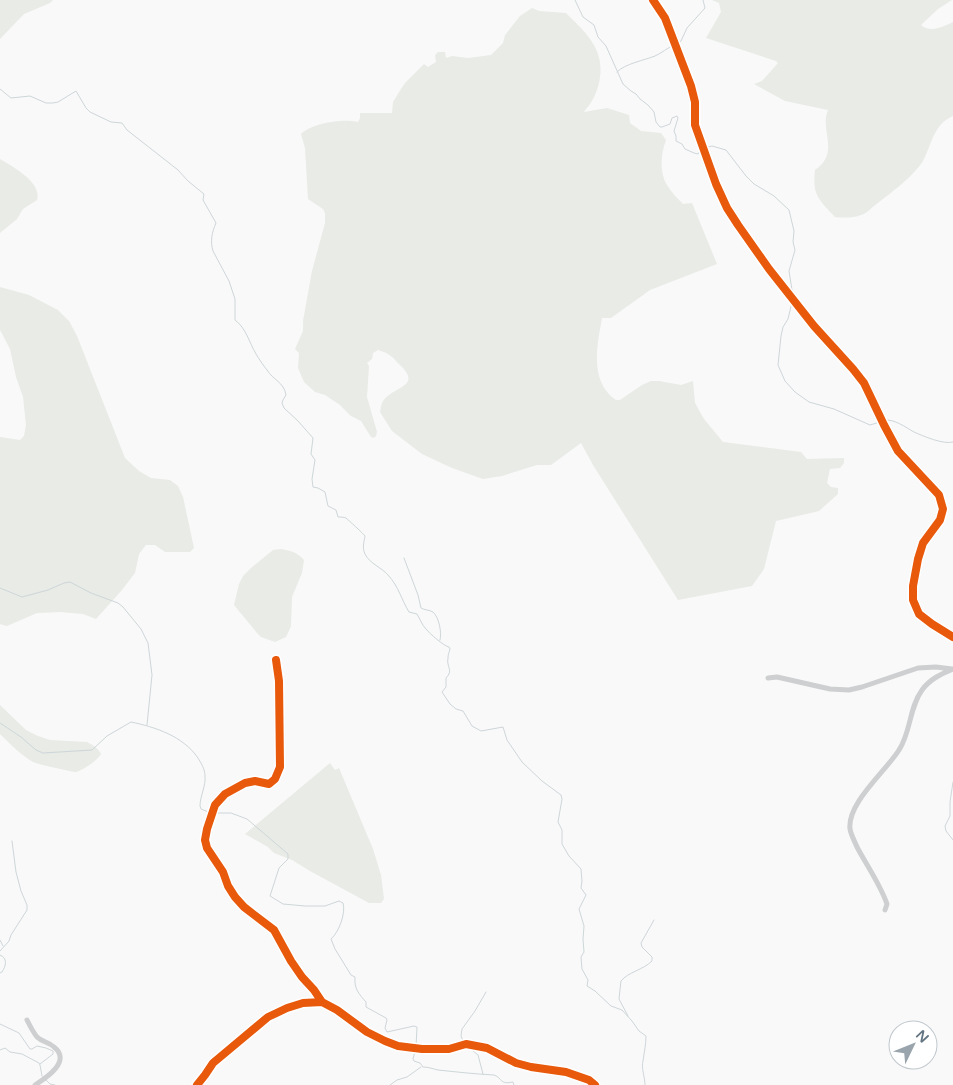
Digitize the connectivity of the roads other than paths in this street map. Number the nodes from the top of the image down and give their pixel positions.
1 (653, 0) edge
2 (953, 637) edge
3 (276, 660) dead end
4 (768, 678) dead end
5 (885, 910) dead end
6 (322, 1002) junction
7 (27, 1020) dead end
8 (35, 1085) edge
9 (197, 1085) edge
10 (595, 1085) edge

1 - 2 street
3 - 6 street
4 - 5 street
6 - 9 street
6 - 10 street
7 - 8 street

